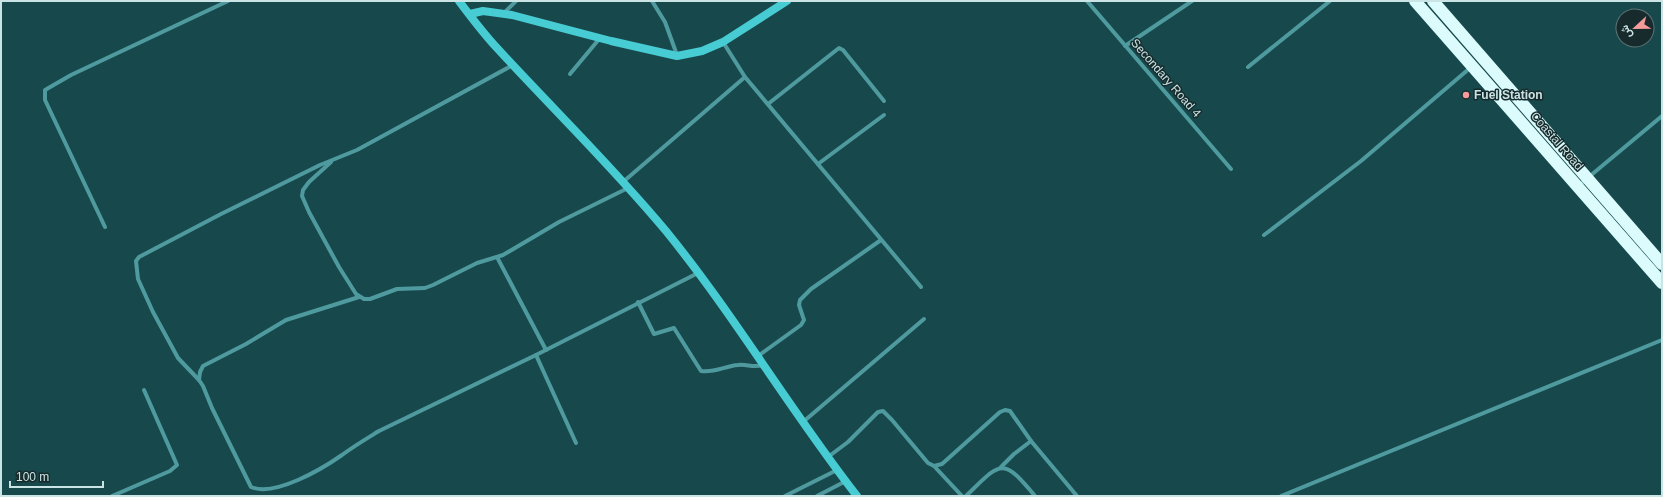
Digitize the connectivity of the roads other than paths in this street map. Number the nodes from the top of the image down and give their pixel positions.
1 (228, 1) edge
2 (458, 1) edge
3 (516, 1) edge
4 (652, 1) edge
5 (787, 1) edge
6 (1086, 1) edge
7 (1192, 1) edge
8 (1330, 1) edge
9 (1415, 1) edge
10 (1432, 1) edge
11 (470, 14) junction
12 (504, 14) junction
13 (600, 38) junction
14 (723, 42) junction
15 (1126, 46) junction
16 (677, 56) junction
17 (513, 65) junction
18 (1472, 66) junction
19 (1248, 68) dead end
20 (570, 74) dead end
21 (745, 78) junction
22 (884, 101) dead end
23 (768, 104) junction
24 (884, 115) dead end
25 (1662, 116) edge
26 (335, 159) junction
27 (818, 164) junction
28 (1231, 168) dead end
29 (1583, 183) junction
30 (626, 185) junction
31 (105, 227) dead end
32 (1264, 235) dead end
33 (881, 240) junction
34 (497, 257) junction
35 (1662, 264) edge
36 (698, 272) junction
37 (1662, 282) edge
38 (921, 287) dead end
39 (359, 297) junction
40 (638, 302) junction
41 (924, 319) dead end
42 (1662, 340) edge
43 (546, 350) junction
44 (536, 355) junction
45 (758, 356) junction
46 (764, 365) junction
47 (199, 380) junction
48 (144, 390) dead end
49 (802, 422) junction
50 (1031, 441) junction
51 (576, 443) dead end
52 (828, 458) junction
53 (934, 466) junction
54 (1001, 468) junction
55 (837, 470) junction
56 (846, 481) junction
57 (282, 492) dead end
58 (260, 495) dead end
59 (112, 496) edge
60 (784, 496) edge
61 (816, 496) edge
62 (857, 496) edge
63 (962, 496) edge
64 (966, 496) edge
65 (1035, 496) edge
66 (1077, 496) edge
67 (1281, 496) edge

1 - 31 street
2 - 11 street
3 - 12 street
4 - 16 street
5 - 14 street
6 - 15 street, Secondary Road 4
7 - 15 street
8 - 19 street
9 - 18 highway, Coastal Road
10 - 29 highway, Coastal Road
11 - 12 street
11 - 17 street
12 - 13 street
13 - 16 street
13 - 20 street
14 - 16 street
14 - 21 street
15 - 28 street, Secondary Road 4
17 - 26 street
17 - 30 street
18 - 29 highway, Coastal Road
18 - 32 street
21 - 23 street
21 - 30 street
22 - 23 street
23 - 27 street
24 - 27 street
25 - 29 street
26 - 39 street
26 - 47 street
27 - 33 street
29 - 35 highway, Coastal Road
29 - 37 highway, Coastal Road
30 - 34 street
30 - 36 street
33 - 38 street
33 - 45 street
34 - 39 street
34 - 43 street
36 - 40 street
36 - 45 street
39 - 47 street
40 - 43 street
40 - 46 street
41 - 49 street
42 - 67 street
43 - 44 street
44 - 51 street
44 - 57 street
45 - 46 street
46 - 49 street
47 - 58 street
48 - 59 street
49 - 52 street
50 - 53 street
50 - 54 street
50 - 66 street
52 - 53 street
52 - 55 street
53 - 63 street
54 - 64 street
54 - 65 street
55 - 56 street
55 - 60 street
56 - 61 street
56 - 62 street

